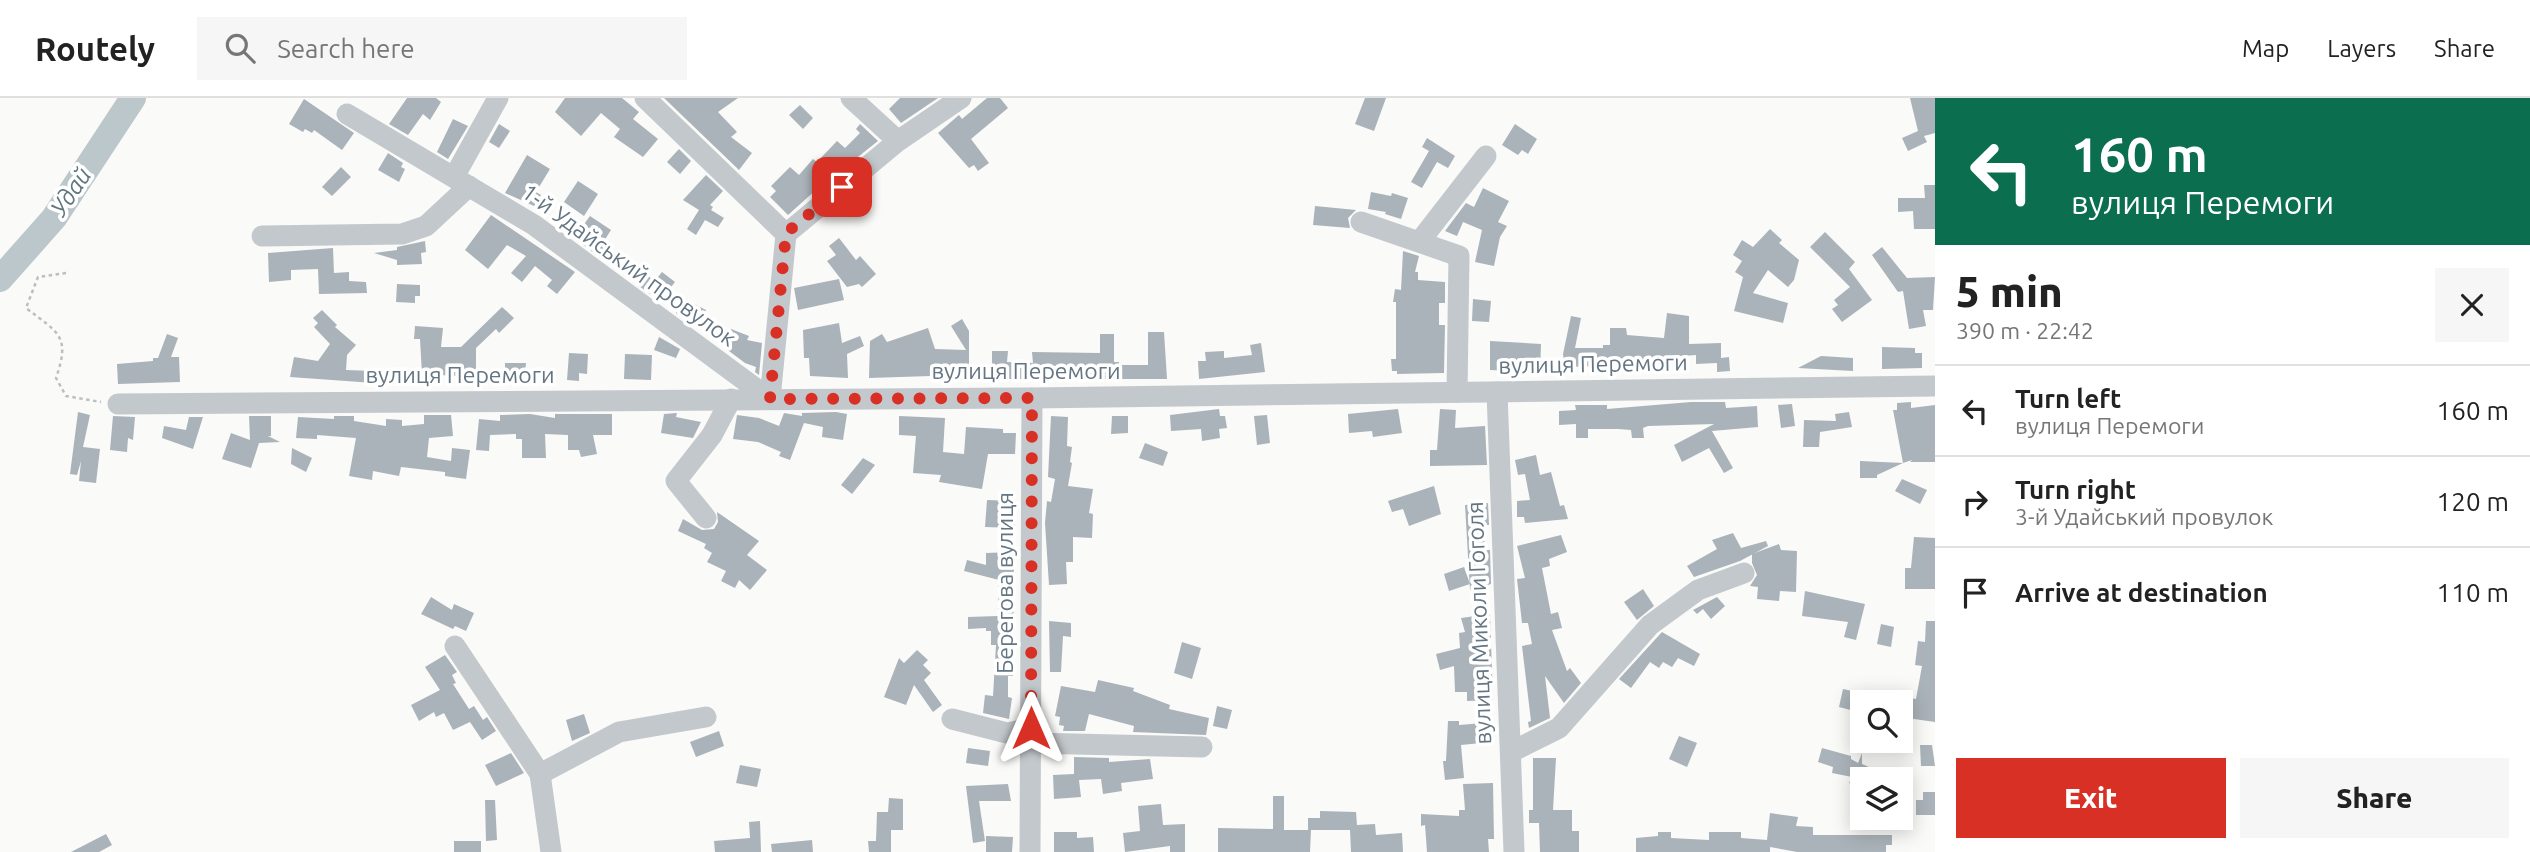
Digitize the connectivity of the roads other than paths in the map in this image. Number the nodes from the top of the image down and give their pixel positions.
1 (498, 98) edge
2 (645, 98) edge
3 (851, 98) edge
4 (961, 98) edge
5 (347, 114) dead end
6 (898, 141) junction
7 (1486, 156) dead end
8 (462, 182) junction
9 (1361, 222) dead end
10 (786, 233) junction
11 (262, 236) dead end
12 (1420, 241) junction
13 (1935, 386) edge
14 (1457, 392) junction
15 (1497, 392) junction
16 (1032, 398) junction
17 (731, 399) junction
18 (770, 399) junction
19 (118, 404) road end
20 (706, 518) dead end
21 (1744, 573) dead end
22 (456, 646) dead end
23 (706, 717) dead end
24 (952, 719) dead end
25 (1031, 736) junction
26 (1202, 747) dead end
27 (1511, 752) junction
28 (540, 774) junction
29 (551, 852) edge
30 (1030, 852) edge
31 (1514, 852) edge

1 - 8 street
2 - 10 street
3 - 6 street
4 - 6 street
5 - 8 street, 1-й Удайський провулок
6 - 10 street
7 - 12 street
8 - 11 street
8 - 18 street, 1-й Удайський провулок
9 - 12 street
10 - 18 street
12 - 14 street
13 - 15 street, вулиця Перемоги
14 - 15 street, вулиця Перемоги
14 - 16 street, вулиця Перемоги
15 - 27 street, вулиця Миколи Гоголя
16 - 18 street, вулиця Перемоги
16 - 25 street, Берегова вулиця
17 - 18 street, вулиця Перемоги
17 - 19 street, вулиця Перемоги
17 - 20 street
21 - 27 street
22 - 28 street
23 - 28 street
24 - 25 street
25 - 26 street
25 - 30 street, Берегова вулиця
27 - 31 street, вулиця Миколи Гоголя
28 - 29 street

